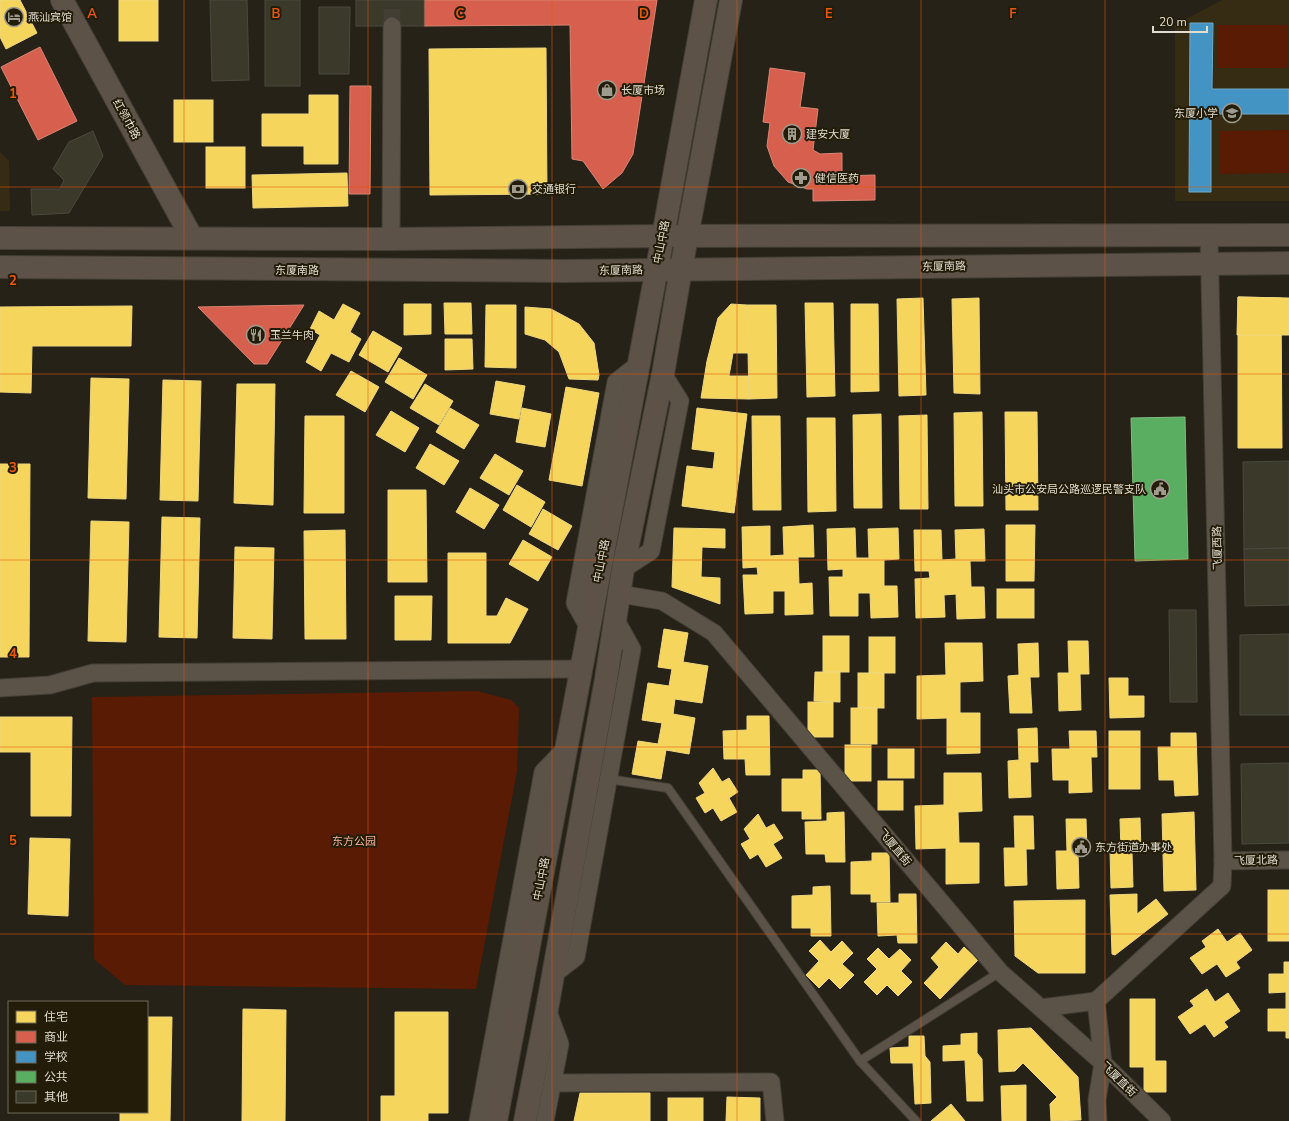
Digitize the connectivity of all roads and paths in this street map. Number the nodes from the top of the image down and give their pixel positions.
1 (62, 0) edge
2 (706, 0) edge
3 (731, 0) edge
4 (392, 26) tunnel mouth
5 (1209, 235) junction
6 (1289, 235) edge
7 (663, 236) junction
8 (688, 236) junction
9 (0, 238) edge
10 (192, 238) junction
11 (391, 239) junction
12 (1211, 263) junction
13 (1289, 263) edge
14 (0, 267) edge
15 (681, 269) junction
16 (656, 270) junction
17 (620, 594) junction
18 (616, 620) junction
19 (581, 669) junction
20 (0, 688) edge
21 (566, 748) junction
22 (608, 779) junction
23 (1289, 860) edge
24 (1223, 861) junction
25 (1000, 972) junction
26 (554, 974) junction
27 (502, 993) junction
28 (1096, 1001) junction
29 (1041, 1008) junction
30 (547, 1009) junction
31 (513, 1029) junction
32 (860, 1061) junction
33 (1103, 1063) junction
34 (552, 1083) junction
35 (478, 1121) edge
36 (496, 1121) edge
37 (525, 1121) edge
38 (545, 1121) edge
39 (775, 1121) edge
40 (916, 1121) edge
41 (1098, 1121) edge
42 (1162, 1121) edge

1 - 10 street, 红领巾路
2 - 7 street, 中山中路
3 - 8 street
4 - 11 street
5 - 6 street
5 - 8 street
5 - 12 street, 飞厦西路
7 - 8 street
7 - 11 street
7 - 16 street, 中山中路
8 - 15 street
9 - 10 street
10 - 11 street
12 - 13 street, 东厦南路
12 - 15 street, 东厦南路
12 - 24 street, 飞厦西路
14 - 16 street, 东厦南路
15 - 16 street, 东厦南路
15 - 17 street
16 - 19 street, 中山中路
17 - 18 street
17 - 25 street, 飞厦直街
18 - 22 street
18 - 26 street
19 - 20 street
19 - 21 street, 中山中路
21 - 27 street
21 - 31 street, 中山中路
22 - 26 street
22 - 32 lane
23 - 24 street, 飞厦北路
24 - 28 street, 飞厦西路
25 - 29 street, 飞厦直街
25 - 32 lane
26 - 30 street
27 - 31 street
27 - 35 street
28 - 29 street
28 - 33 street
29 - 33 street, 飞厦直街
30 - 34 street
30 - 37 street
31 - 36 street, 中山中路
32 - 40 lane
33 - 41 street
33 - 42 street, 飞厦直街
34 - 38 street
34 - 39 street

